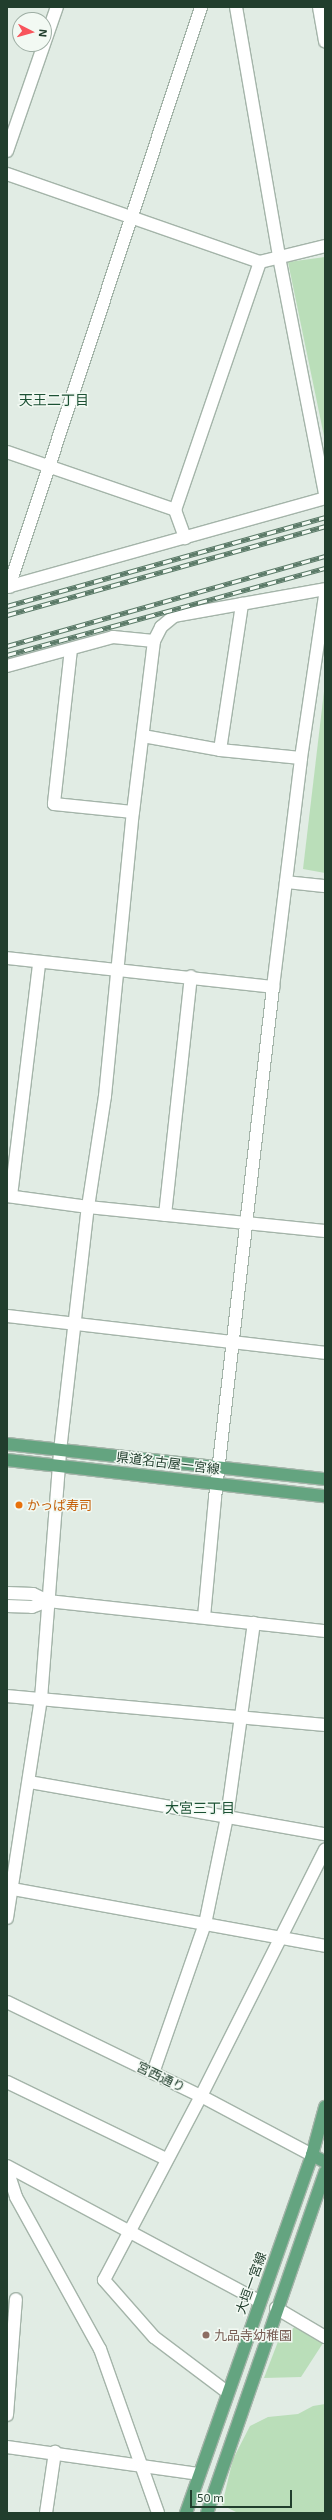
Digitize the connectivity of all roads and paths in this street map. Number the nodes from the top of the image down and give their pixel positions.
1 (57, 7) edge
2 (200, 7) edge
3 (236, 7) edge
4 (319, 7) edge
5 (325, 41) edge
6 (7, 151) edge
7 (7, 174) edge
8 (132, 216) junction
9 (325, 246) edge
10 (279, 257) junction
11 (260, 262) junction
12 (7, 452) edge
13 (50, 466) junction
14 (325, 494) edge
15 (325, 498) edge
16 (175, 510) junction
17 (185, 538) junction
18 (8, 587) edge
19 (325, 590) edge
20 (325, 596) edge
21 (242, 604) junction
22 (154, 641) junction
23 (71, 649) junction
24 (7, 666) edge
25 (143, 736) junction
26 (220, 750) junction
27 (301, 758) junction
28 (133, 812) junction
29 (286, 882) junction
30 (325, 886) edge
31 (7, 958) edge
32 (39, 963) junction
33 (118, 969) junction
34 (191, 976) junction
35 (273, 987) junction
36 (9, 1196) edge
37 (88, 1207) junction
38 (165, 1215) junction
39 (248, 1224) junction
40 (325, 1231) edge
41 (7, 1316) edge
42 (75, 1322) junction
43 (233, 1342) junction
44 (325, 1353) edge
45 (7, 1444) edge
46 (60, 1450) junction
47 (7, 1460) edge
48 (59, 1465) junction
49 (219, 1466) junction
50 (325, 1479) edge
51 (217, 1483) junction
52 (325, 1496) edge
53 (7, 1593) edge
54 (48, 1601) junction
55 (7, 1606) edge
56 (204, 1617) junction
57 (254, 1623) junction
58 (325, 1628) edge
59 (7, 1696) edge
60 (41, 1699) junction
61 (243, 1717) junction
62 (325, 1725) edge
63 (29, 1782) junction
64 (227, 1817) junction
65 (325, 1834) edge
66 (325, 1849) edge
67 (9, 1888) edge
68 (7, 1918) edge
69 (205, 1924) junction
70 (280, 1938) junction
71 (325, 1946) edge
72 (7, 2002) edge
73 (153, 2073) junction
74 (7, 2082) edge
75 (201, 2096) junction
76 (325, 2107) edge
77 (312, 2155) junction
78 (166, 2159) junction
79 (325, 2162) edge
80 (7, 2166) edge
81 (7, 2170) edge
82 (325, 2172) edge
83 (129, 2230) junction
84 (16, 2299) dead end
85 (259, 2301) junction
86 (276, 2308) junction
87 (325, 2336) edge
88 (227, 2392) junction
89 (7, 2415) edge
90 (7, 2447) edge
91 (55, 2452) junction
92 (142, 2464) junction
93 (198, 2474) junction
94 (46, 2513) edge
95 (158, 2513) edge
96 (186, 2513) edge
97 (207, 2513) edge

1 - 6 street
2 - 8 street
3 - 10 street
4 - 5 street
7 - 8 street
8 - 11 street
8 - 13 street
9 - 10 street
10 - 11 street
10 - 14 street
11 - 16 street
12 - 13 street
13 - 16 street
13 - 18 street
15 - 17 street
16 - 17 street
17 - 18 street
19 - 21 street
20 - 27 street
21 - 22 street
21 - 26 street
22 - 23 street
22 - 25 street
23 - 24 street
23 - 28 street
25 - 26 street
25 - 28 street
26 - 27 street
27 - 29 street
28 - 33 street
29 - 30 street
29 - 35 street
31 - 32 street
32 - 33 street
32 - 36 street
33 - 34 street
33 - 37 street
34 - 35 street
34 - 38 street
35 - 39 street
36 - 37 street
37 - 38 street
37 - 42 street
38 - 39 street
39 - 40 street
39 - 43 street
41 - 42 street
42 - 43 street
42 - 46 street
43 - 44 street
43 - 49 street
45 - 46 main road, 県道名古屋一宮線
46 - 48 street
46 - 49 main road, 県道名古屋一宮線
47 - 48 main road, 県道名古屋一宮線
48 - 51 main road, 県道名古屋一宮線
48 - 54 street
49 - 50 main road, 県道名古屋一宮線
49 - 51 street
51 - 52 main road, 県道名古屋一宮線
51 - 56 street
53 - 54 street
54 - 55 street
54 - 56 street
54 - 60 street
56 - 57 street
57 - 58 street
57 - 61 street
59 - 60 street
60 - 61 street
60 - 63 street
61 - 62 street
61 - 64 street
63 - 64 street
63 - 67 street
64 - 65 street
64 - 69 street
66 - 70 street
67 - 68 street
67 - 69 street
69 - 70 street
69 - 73 street
70 - 71 street
70 - 75 street
72 - 73 street, 宮西通り
73 - 75 street, 宮西通り
74 - 78 street
75 - 77 street, 宮西通り
75 - 78 street
76 - 77 main road, 大垣一宮線
77 - 79 main road
77 - 85 main road, 大垣一宮線
78 - 83 street
80 - 83 street
81 - 92 street
82 - 86 main road
83 - 85 street
83 - 88 street
84 - 89 street
85 - 88 main road, 大垣一宮線
86 - 87 street
86 - 97 main road
88 - 93 main road, 大垣一宮線
90 - 91 street
91 - 92 street
91 - 94 street
92 - 93 street
92 - 95 street
93 - 96 main road, 大垣一宮線

